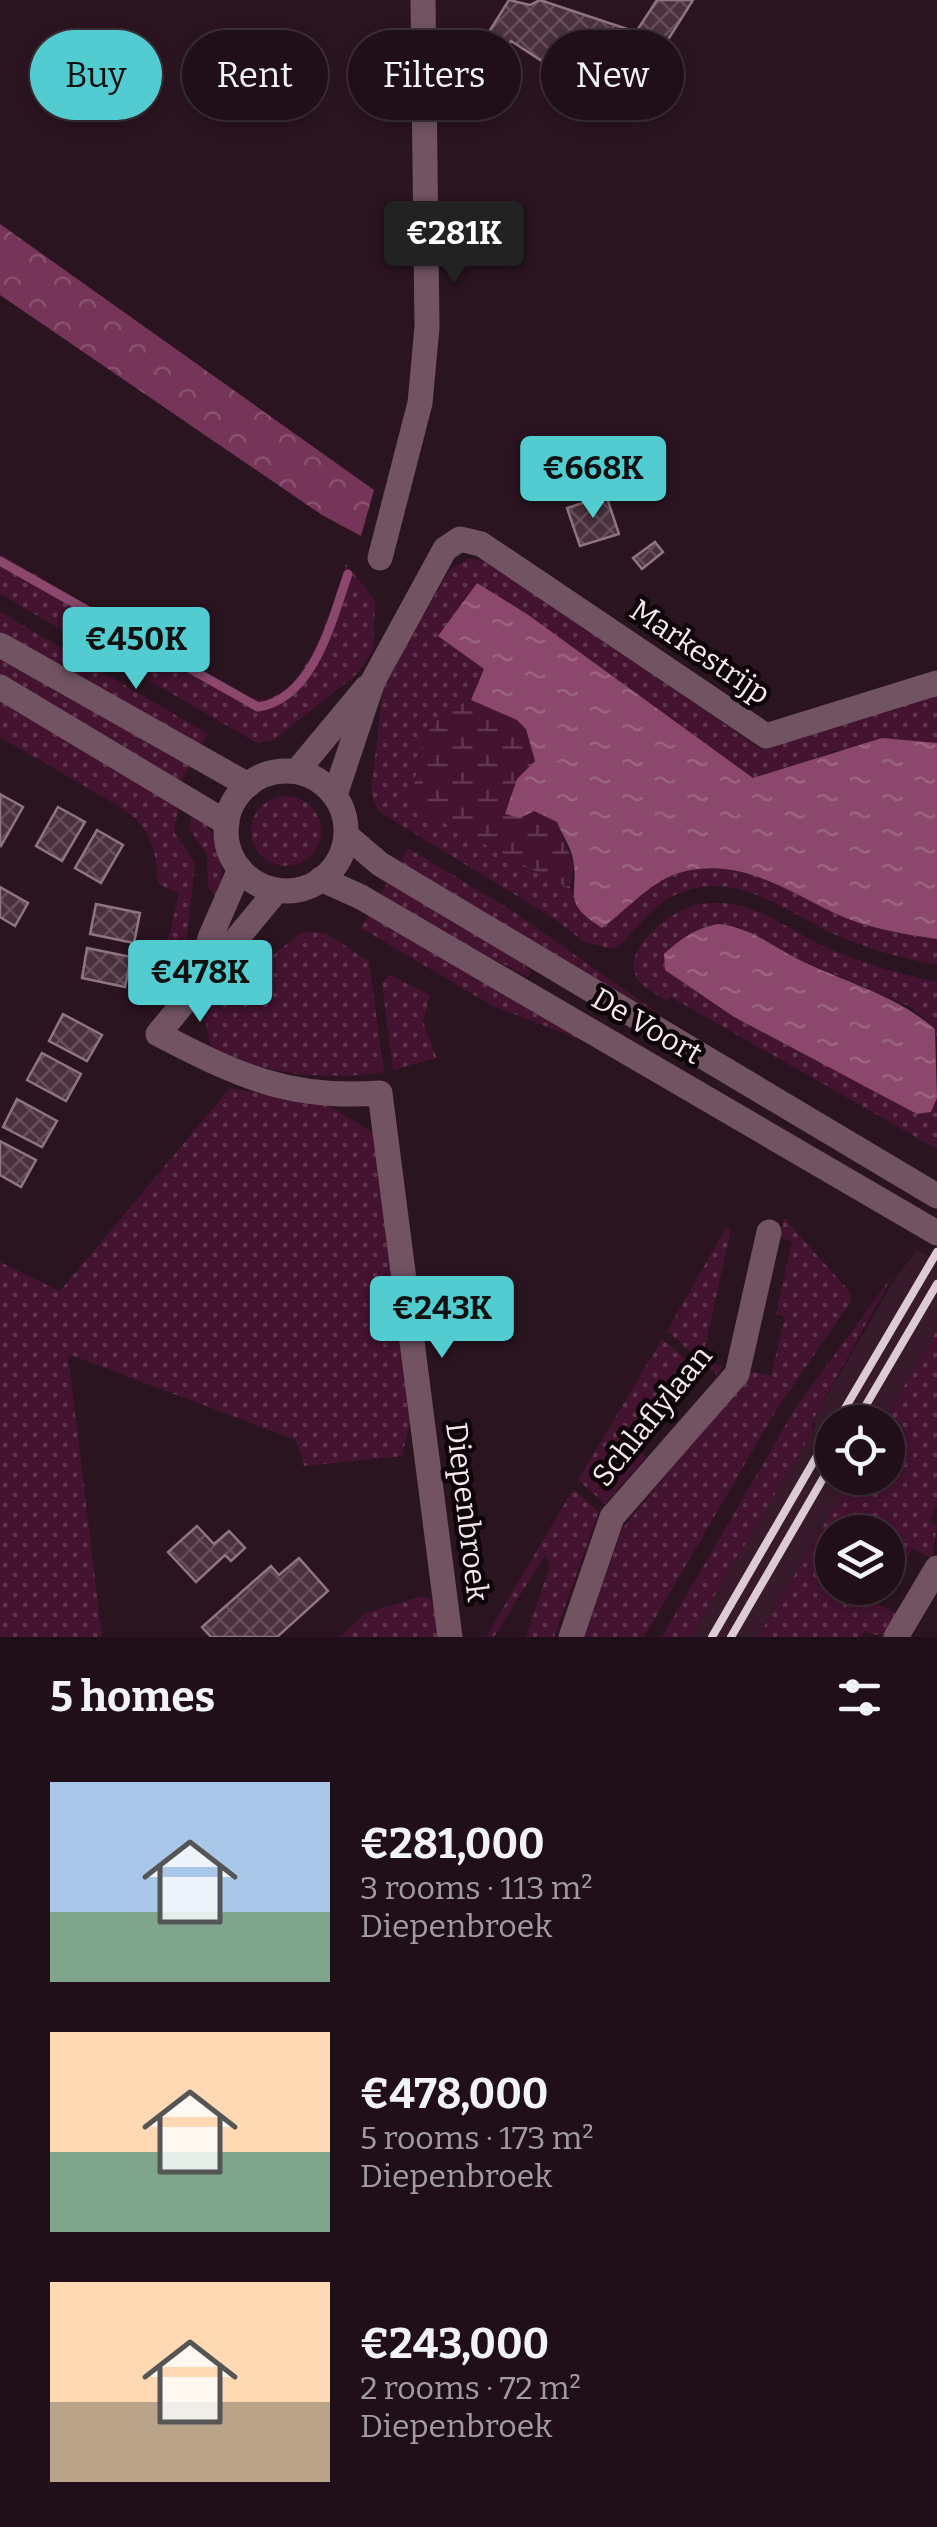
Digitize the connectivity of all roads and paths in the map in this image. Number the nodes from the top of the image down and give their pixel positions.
1 (422, 0) edge
2 (380, 558) dead end
3 (0, 644) edge
4 (373, 681) junction
5 (937, 683) edge
6 (0, 687) edge
7 (297, 772) junction
8 (248, 785) junction
9 (335, 795) junction
10 (227, 823) junction
11 (346, 836) junction
12 (240, 869) junction
13 (321, 879) junction
14 (277, 890) junction
15 (199, 982) junction
16 (937, 1196) edge
17 (769, 1232) dead end
18 (937, 1232) edge
19 (937, 1568) edge
20 (450, 1637) edge
21 (571, 1637) edge
22 (896, 1637) edge

1 - 2 street
3 - 8 street
4 - 5 street, Markestrijp
4 - 7 street
4 - 9 street
6 - 10 street
7 - 8 street
7 - 9 street
8 - 10 street
9 - 11 street
10 - 12 street
11 - 13 street
11 - 16 street, De Voort
12 - 14 street
12 - 15 street
13 - 14 street
13 - 18 street, De Voort
14 - 15 street
15 - 20 street, Diepenbroek
17 - 21 street, Schlaflylaan
19 - 22 street

